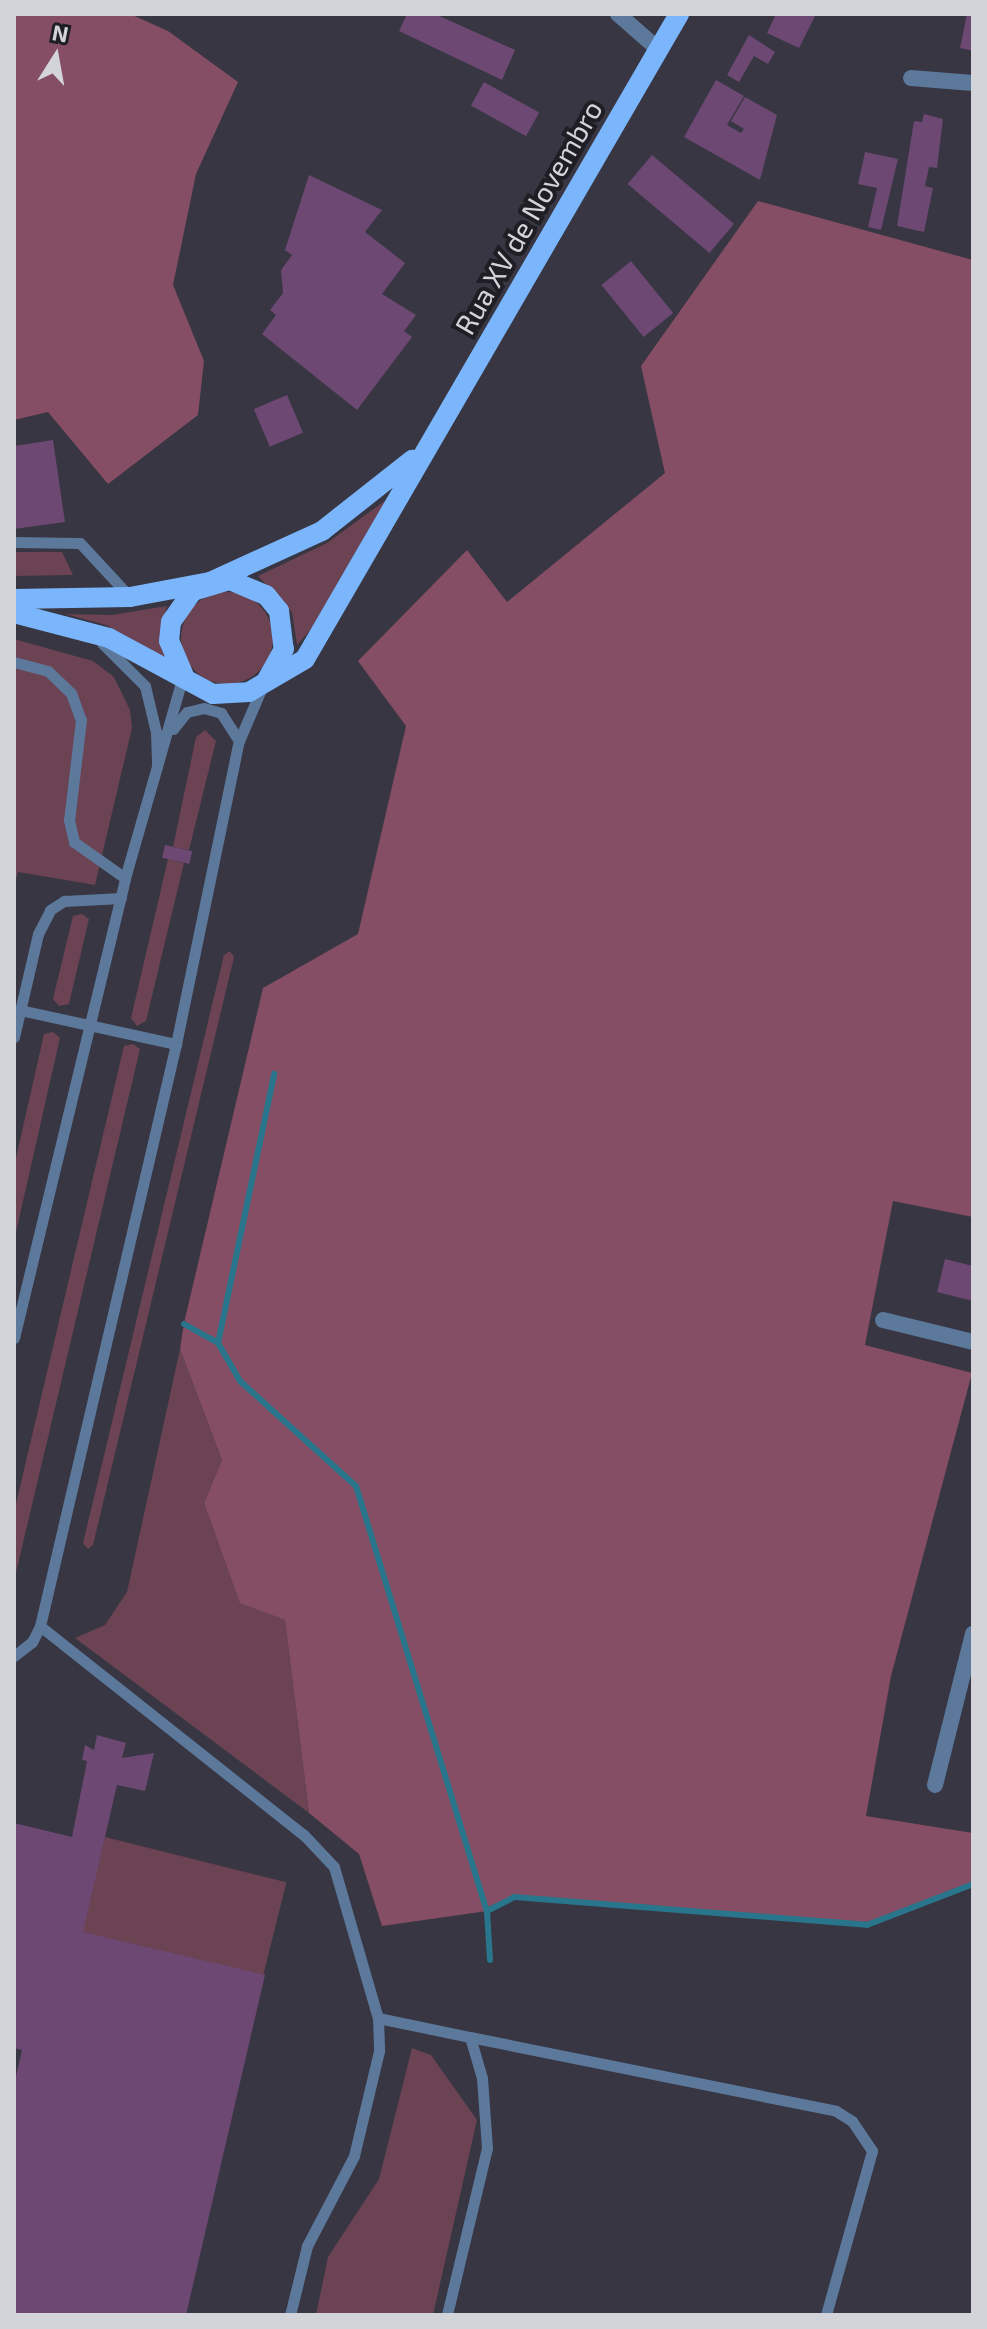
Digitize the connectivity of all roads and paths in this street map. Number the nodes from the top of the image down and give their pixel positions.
1 (618, 14) edge
2 (679, 14) edge
3 (658, 49) junction
4 (911, 78) dead end
5 (973, 83) edge
6 (426, 448) junction
7 (14, 542) edge
8 (210, 582) junction
9 (130, 597) junction
10 (14, 599) edge
11 (14, 613) edge
12 (78, 627) junction
13 (14, 662) edge
14 (184, 676) junction
15 (264, 683) junction
16 (170, 733) junction
17 (239, 741) junction
18 (157, 779) junction
19 (125, 878) junction
20 (121, 898) junction
21 (20, 1010) junction
22 (90, 1025) junction
23 (14, 1037) edge
24 (176, 1044) junction
25 (883, 1320) dead end
26 (14, 1336) edge
27 (973, 1342) edge
28 (40, 1626) junction
29 (973, 1634) edge
30 (14, 1656) edge
31 (935, 1785) dead end
32 (378, 2018) junction
33 (470, 2037) junction
34 (290, 2315) edge
35 (447, 2315) edge
36 (826, 2315) edge

1 - 3 street
2 - 3 main road, Rua XV de Novembro
3 - 6 main road, Rua XV de Novembro
4 - 5 street
6 - 8 main road, Rua XV de Novembro
6 - 15 main road, Rua XV de Novembro
7 - 9 lane
8 - 9 main road, Rua XV de Novembro
8 - 14 main road
8 - 15 main road
9 - 10 main road, Rua XV de Novembro
11 - 12 main road, Rua XV de Novembro
12 - 14 main road, Rua XV de Novembro
12 - 18 lane
13 - 19 lane
14 - 15 main road, Rua XV de Novembro
14 - 16 lane
15 - 17 lane
16 - 17 lane
16 - 18 lane
17 - 24 lane
18 - 19 lane
19 - 20 lane
20 - 21 lane
20 - 22 lane
21 - 22 lane
21 - 23 lane
22 - 24 lane
22 - 26 lane
24 - 28 lane
25 - 27 street
28 - 30 lane
28 - 32 lane
29 - 31 street
32 - 33 lane
32 - 34 lane
33 - 35 lane
33 - 36 lane

